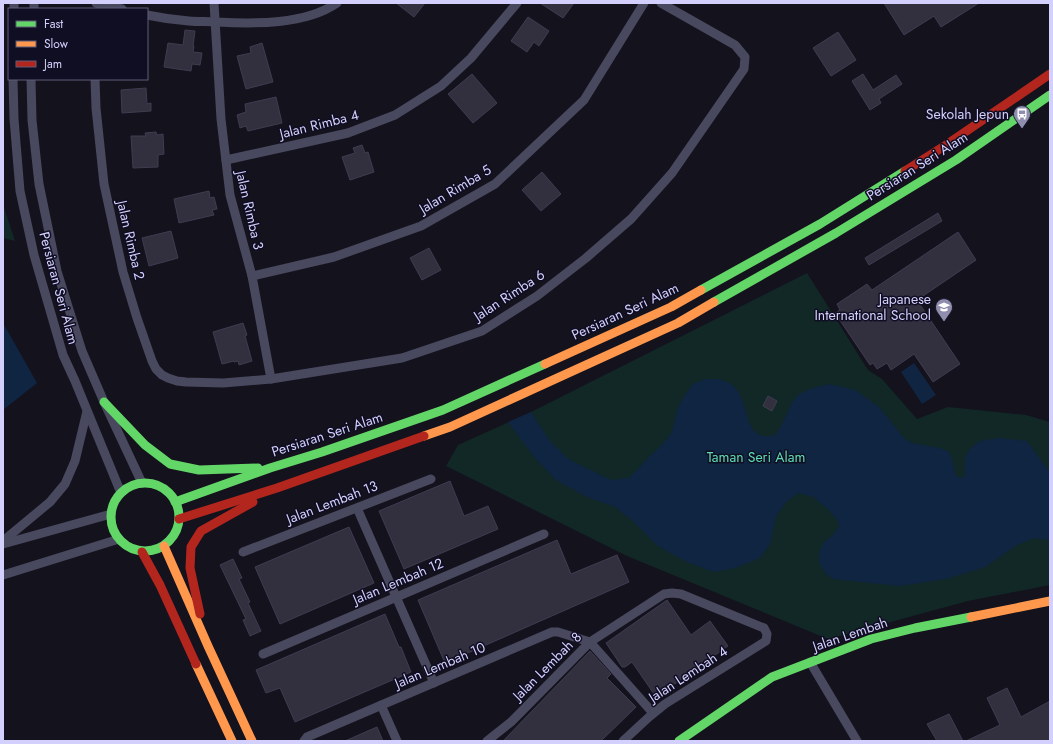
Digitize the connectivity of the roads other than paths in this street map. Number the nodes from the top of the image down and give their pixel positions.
1 (214, 3) edge
2 (336, 3) edge
3 (517, 3) edge
4 (644, 3) edge
5 (661, 3) edge
6 (98, 5) edge
7 (116, 8) edge
8 (148, 15) edge
9 (216, 22) junction
10 (1050, 74) edge
11 (13, 80) edge
12 (31, 80) edge
13 (95, 80) edge
14 (1050, 95) edge
15 (226, 160) junction
16 (252, 276) junction
17 (272, 379) junction
18 (186, 382) joint
19 (104, 402) junction
20 (87, 411) junction
21 (270, 468) junction
22 (431, 479) dead end
23 (142, 483) junction
24 (277, 488) junction
25 (121, 493) junction
26 (175, 502) junction
27 (357, 508) junction
28 (111, 514) junction
29 (179, 520) junction
30 (544, 534) dead end
31 (119, 539) junction
32 (3, 541) edge
33 (3, 544) edge
34 (164, 546) junction
35 (142, 552) junction
36 (243, 552) dead end
37 (3, 575) edge
38 (397, 597) junction
39 (1050, 601) edge
40 (767, 634) joint
41 (590, 642) junction
42 (208, 646) junction
43 (263, 654) dead end
44 (810, 662) junction
45 (434, 683) junction
46 (381, 705) junction
47 (654, 713) junction
48 (232, 741) edge
49 (252, 741) edge
50 (304, 741) edge
51 (397, 741) edge
52 (487, 741) edge
53 (623, 741) edge
54 (679, 741) edge
55 (857, 741) edge

1 - 9 street, Jalan Rimba 3
2 - 9 street
3 - 15 street, Jalan Rimba 4
4 - 16 street, Jalan Rimba 5
5 - 17 street, Jalan Rimba 6
6 - 7 street
8 - 9 street
9 - 15 street, Jalan Rimba 3
10 - 21 street, Persiaran Seri Alam
11 - 20 street, Persiaran Seri Alam
12 - 19 street, Persiaran Seri Alam
13 - 18 street, Jalan Rimba 2
14 - 24 street, Persiaran Seri Alam
15 - 16 street, Jalan Rimba 3
16 - 17 street, Jalan Rimba 3
17 - 18 street, Jalan Rimba 6
19 - 21 street
19 - 23 street, Persiaran Seri Alam
20 - 25 street, Persiaran Seri Alam
20 - 32 street
21 - 26 street, Persiaran Seri Alam
22 - 27 street, Jalan Lembah 13
23 - 25 street
23 - 26 street
24 - 29 street, Persiaran Seri Alam
24 - 42 street
25 - 28 street
26 - 29 street
27 - 36 street, Jalan Lembah 13
27 - 38 street
28 - 31 street
28 - 33 street
29 - 34 street
30 - 38 street, Jalan Lembah 12
31 - 35 street
31 - 37 street
34 - 35 street
34 - 42 street
35 - 48 street
38 - 43 street, Jalan Lembah 12
38 - 45 street
39 - 44 street, Jalan Lembah
40 - 41 street, Jalan Lembah 8
40 - 47 street, Jalan Lembah 4
41 - 45 street, Jalan Lembah 10
41 - 47 street
41 - 52 street, Jalan Lembah 8
42 - 49 street
44 - 54 street, Jalan Lembah
44 - 55 street
45 - 46 street, Jalan Lembah 10
46 - 50 street, Jalan Lembah 10
46 - 51 street
47 - 53 street, Jalan Lembah 4

